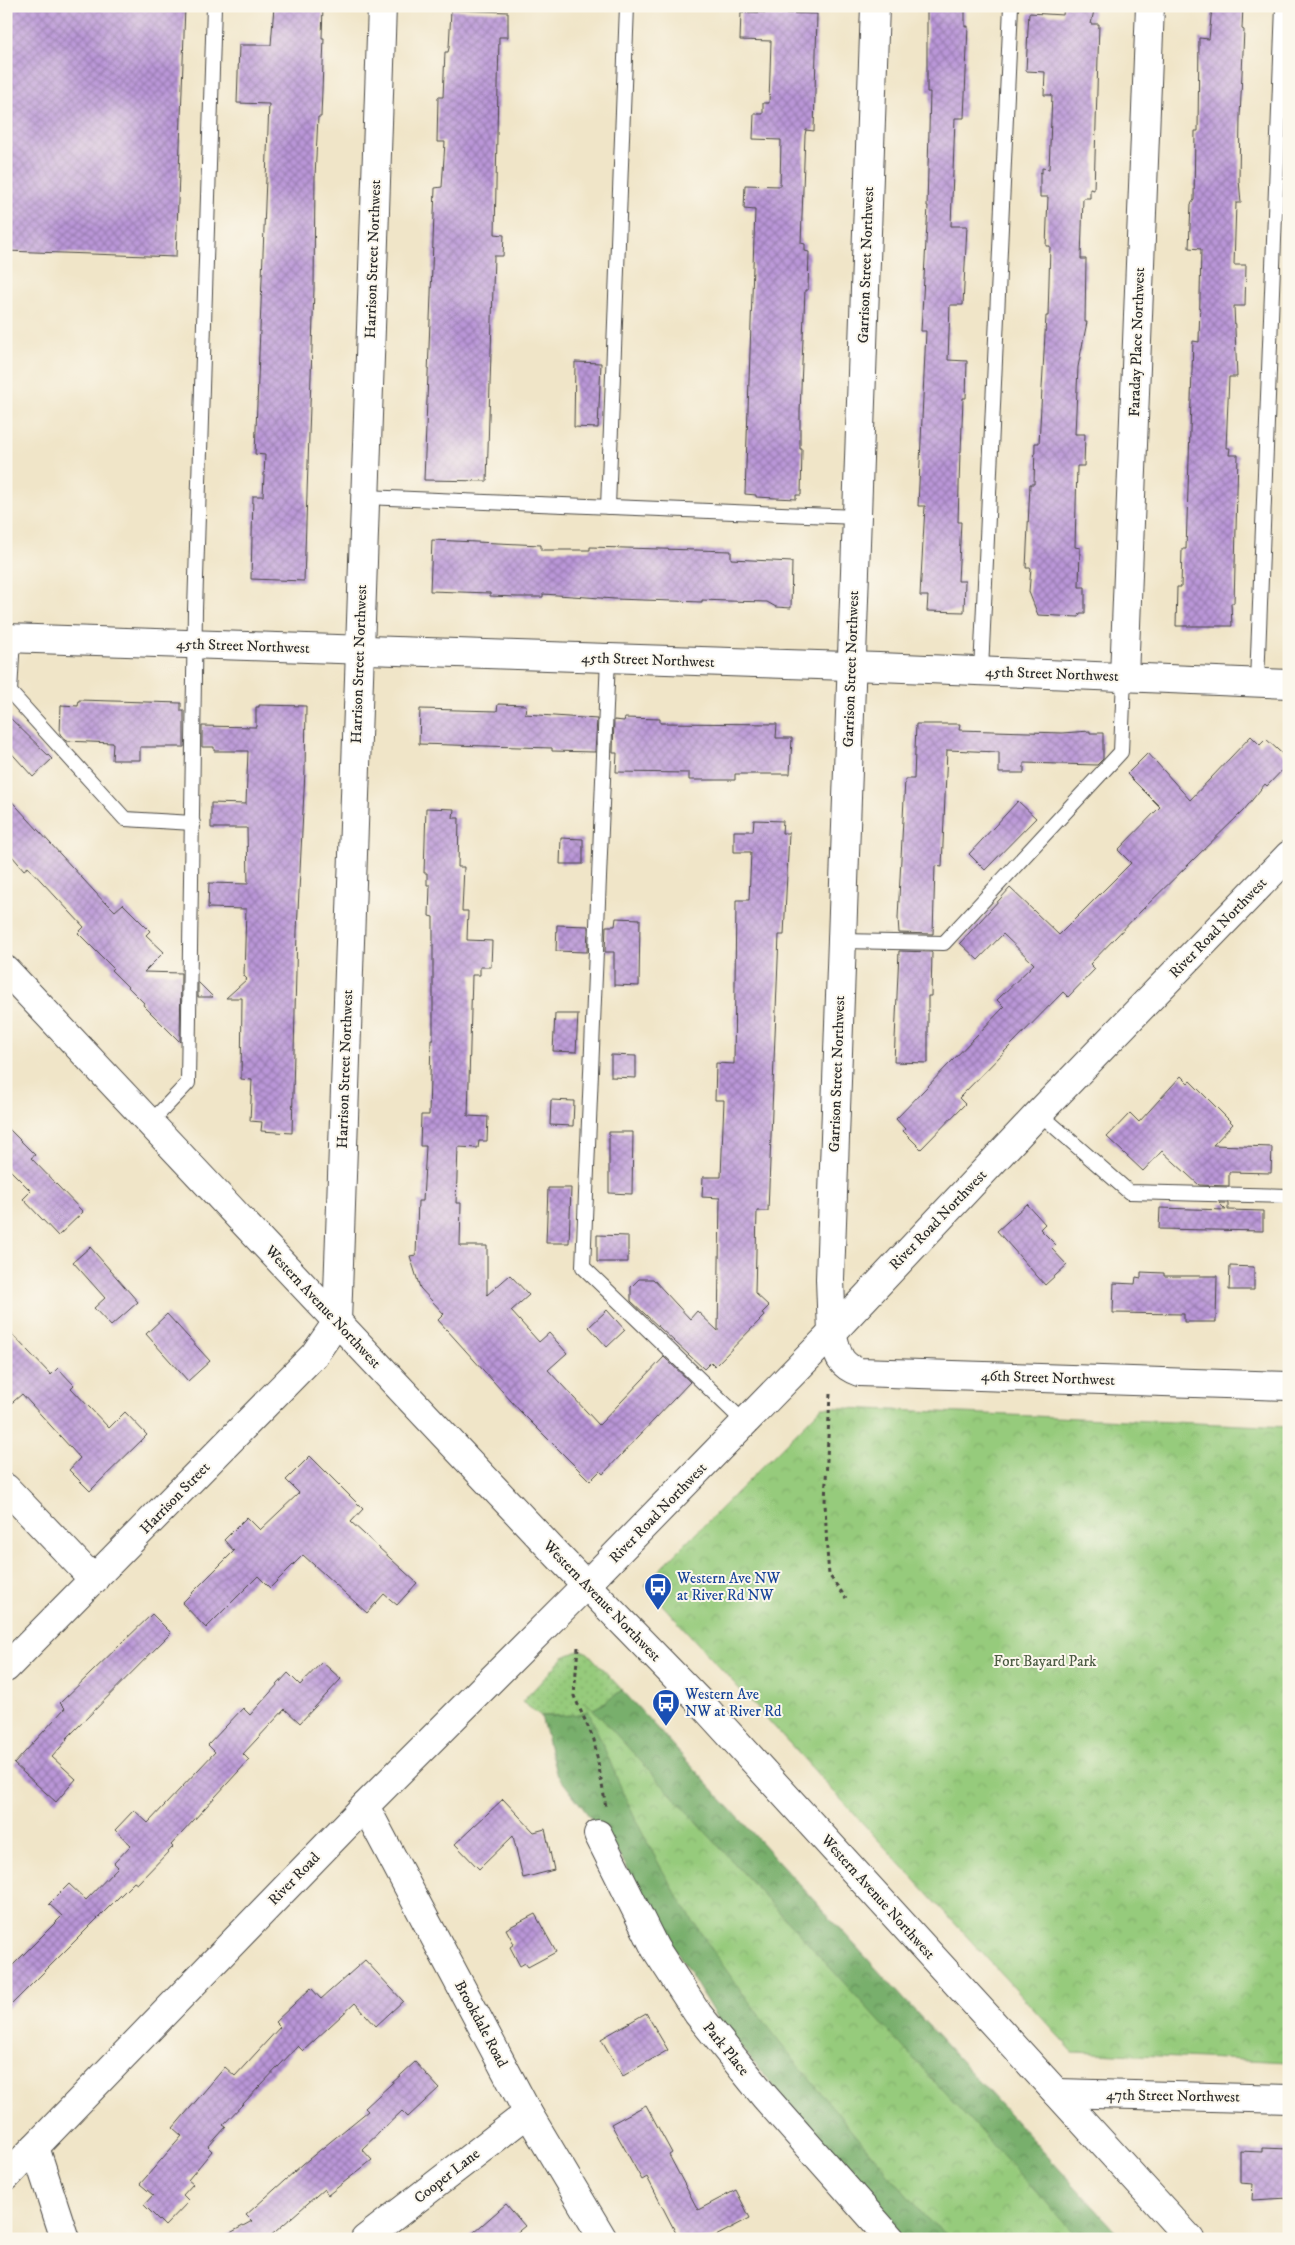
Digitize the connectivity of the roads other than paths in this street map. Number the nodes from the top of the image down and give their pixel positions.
1 (214, 6) edge
2 (382, 6) edge
3 (627, 6) edge
4 (875, 6) edge
5 (1010, 6) edge
6 (1150, 6) edge
7 (1283, 6) edge
8 (365, 497) junction
9 (608, 507) junction
10 (857, 517) junction
11 (9, 638) edge
12 (194, 644) junction
13 (360, 650) junction
14 (608, 658) junction
15 (851, 666) junction
16 (981, 671) junction
17 (1124, 677) junction
18 (1257, 682) junction
19 (1289, 684) edge
20 (193, 823) junction
21 (1289, 855) edge
22 (842, 941) junction
23 (6, 970) edge
24 (1039, 1113) junction
25 (150, 1123) junction
26 (1289, 1196) edge
27 (337, 1322) junction
28 (832, 1333) junction
29 (1289, 1386) edge
30 (745, 1423) junction
31 (6, 1488) edge
32 (94, 1580) junction
33 (586, 1585) junction
34 (6, 1668) edge
35 (365, 1806) junction
36 (598, 1834) road end
37 (1057, 2093) junction
38 (1289, 2099) edge
39 (528, 2112) junction
40 (35, 2147) junction
41 (6, 2177) edge
42 (65, 2239) edge
43 (365, 2239) edge
44 (603, 2239) edge
45 (892, 2239) edge
46 (1190, 2239) edge

1 - 12 lane
2 - 8 street, Harrison Street Northwest
3 - 9 lane
4 - 10 street, Garrison Street Northwest
5 - 16 lane
6 - 17 street, Faraday Place Northwest
7 - 18 lane
8 - 9 lane
8 - 13 street, Harrison Street Northwest
9 - 10 lane
10 - 15 street, Garrison Street Northwest
11 - 12 street, 45th Street Northwest
11 - 20 lane
12 - 13 street, 45th Street Northwest
12 - 20 lane
13 - 14 street, 45th Street Northwest
13 - 27 street, Harrison Street Northwest
14 - 15 street, 45th Street Northwest
14 - 30 lane
15 - 16 street, 45th Street Northwest
15 - 22 street, Garrison Street Northwest
16 - 17 street, 45th Street Northwest
17 - 18 street, 45th Street Northwest
17 - 22 lane
18 - 19 street, 45th Street Northwest
20 - 25 lane
21 - 24 street, River Road Northwest
22 - 28 street, Garrison Street Northwest
23 - 25 street, Western Avenue Northwest
24 - 26 lane
24 - 28 street, River Road Northwest
25 - 27 street, Western Avenue Northwest
27 - 32 street, Harrison Street
27 - 33 street, Western Avenue Northwest
28 - 29 street, 46th Street Northwest
28 - 30 street, River Road Northwest
30 - 33 street, River Road Northwest
31 - 32 street
32 - 34 street, Harrison Street
33 - 35 street, River Road
33 - 37 street, Western Avenue Northwest
35 - 39 street, Brookdale Road
35 - 40 street, River Road
36 - 45 street, Park Place
37 - 38 street, 47th Street Northwest
37 - 46 street, Western Avenue Northwest
39 - 43 street, Cooper Lane
39 - 44 street, Brookdale Road
40 - 41 street, River Road
40 - 42 street

